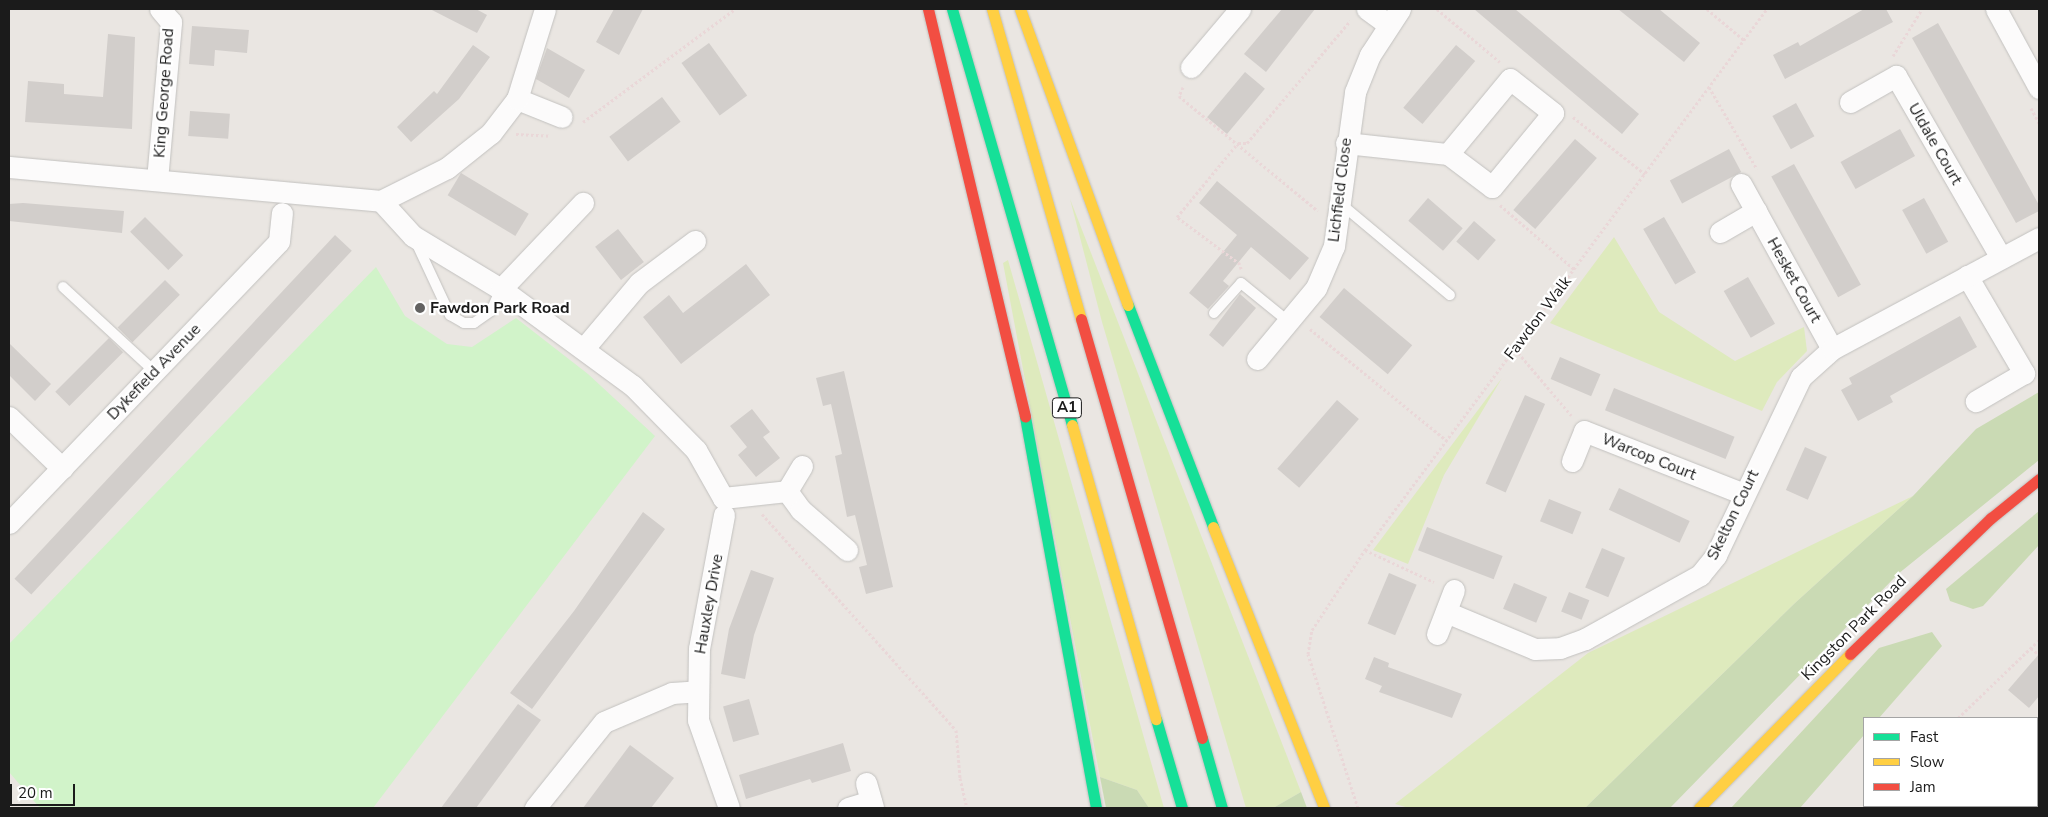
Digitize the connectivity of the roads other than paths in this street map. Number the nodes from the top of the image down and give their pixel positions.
1 (160, 9) edge
2 (545, 9) edge
3 (928, 9) edge
4 (952, 9) edge
5 (992, 9) edge
6 (1020, 9) edge
7 (1240, 9) edge
8 (1996, 9) edge
9 (1360, 12) edge
10 (1394, 16) edge
11 (2031, 53) edge
12 (1191, 68) road end
13 (2039, 88) edge
14 (517, 99) junction
15 (1850, 102) dead end
16 (567, 125) road end
17 (1346, 143) junction
18 (1448, 154) junction
19 (9, 167) edge
20 (157, 180) junction
21 (1741, 184) dead end
22 (381, 201) junction
23 (584, 203) dead end
24 (1341, 204) junction
25 (1756, 211) junction
26 (282, 213) dead end
27 (1720, 232) dead end
28 (413, 236) junction
29 (2039, 238) edge
30 (695, 241) dead end
31 (2001, 258) junction
32 (1968, 276) junction
33 (63, 287) dead end
34 (501, 289) junction
35 (1450, 295) dead end
36 (1214, 313) dead end
37 (1292, 319) junction
38 (585, 347) junction
39 (1832, 349) junction
40 (1257, 359) dead end
41 (154, 372) junction
42 (1976, 401) dead end
43 (9, 416) edge
44 (1572, 462) dead end
45 (802, 466) dead end
46 (62, 468) junction
47 (2039, 479) edge
48 (787, 491) junction
49 (1744, 494) junction
50 (724, 506) junction
51 (9, 523) edge
52 (847, 550) dead end
53 (1454, 590) dead end
54 (1446, 612) junction
55 (1437, 634) dead end
56 (698, 691) junction
57 (870, 797) edge
58 (535, 808) edge
59 (729, 808) edge
60 (848, 808) edge
61 (1096, 808) edge
62 (1182, 808) edge
63 (1222, 808) edge
64 (1324, 808) edge
65 (1699, 808) edge

1 - 20 street, King George Road
2 - 14 street
3 - 61 main road, A1
4 - 62 main road, A1
5 - 63 main road, A1
6 - 64 main road
7 - 12 street
8 - 11 street
9 - 10 street
10 - 17 street, Lichfield Close
11 - 13 street
14 - 16 street
14 - 22 street
15 - 31 street, Uldale Court
17 - 18 street
17 - 24 street, Lichfield Close
18 - 18 street
19 - 20 street
20 - 22 street
21 - 25 street, Hesket Court
22 - 28 street
23 - 34 street
24 - 35 lane
24 - 37 street, Lichfield Close
25 - 27 street
25 - 39 street, Hesket Court
26 - 41 street, Dykefield Avenue
28 - 34 street
28 - 34 lane
29 - 31 street, Skelton Court
30 - 38 street
31 - 32 street, Skelton Court
32 - 39 street, Skelton Court
32 - 42 street
33 - 41 lane
34 - 38 street
36 - 37 lane
37 - 40 street, Lichfield Close
38 - 50 street
39 - 49 street, Skelton Court
41 - 46 street, Dykefield Avenue
43 - 46 street
44 - 49 street, Warcop Court
45 - 48 street
46 - 51 street, Dykefield Avenue
47 - 65 main road, Kingston Park Road
48 - 50 street
48 - 52 street
49 - 54 street, Skelton Court
50 - 56 street, Hauxley Drive
53 - 54 street
54 - 55 street
56 - 58 street
56 - 59 street, Hauxley Drive
57 - 60 street

